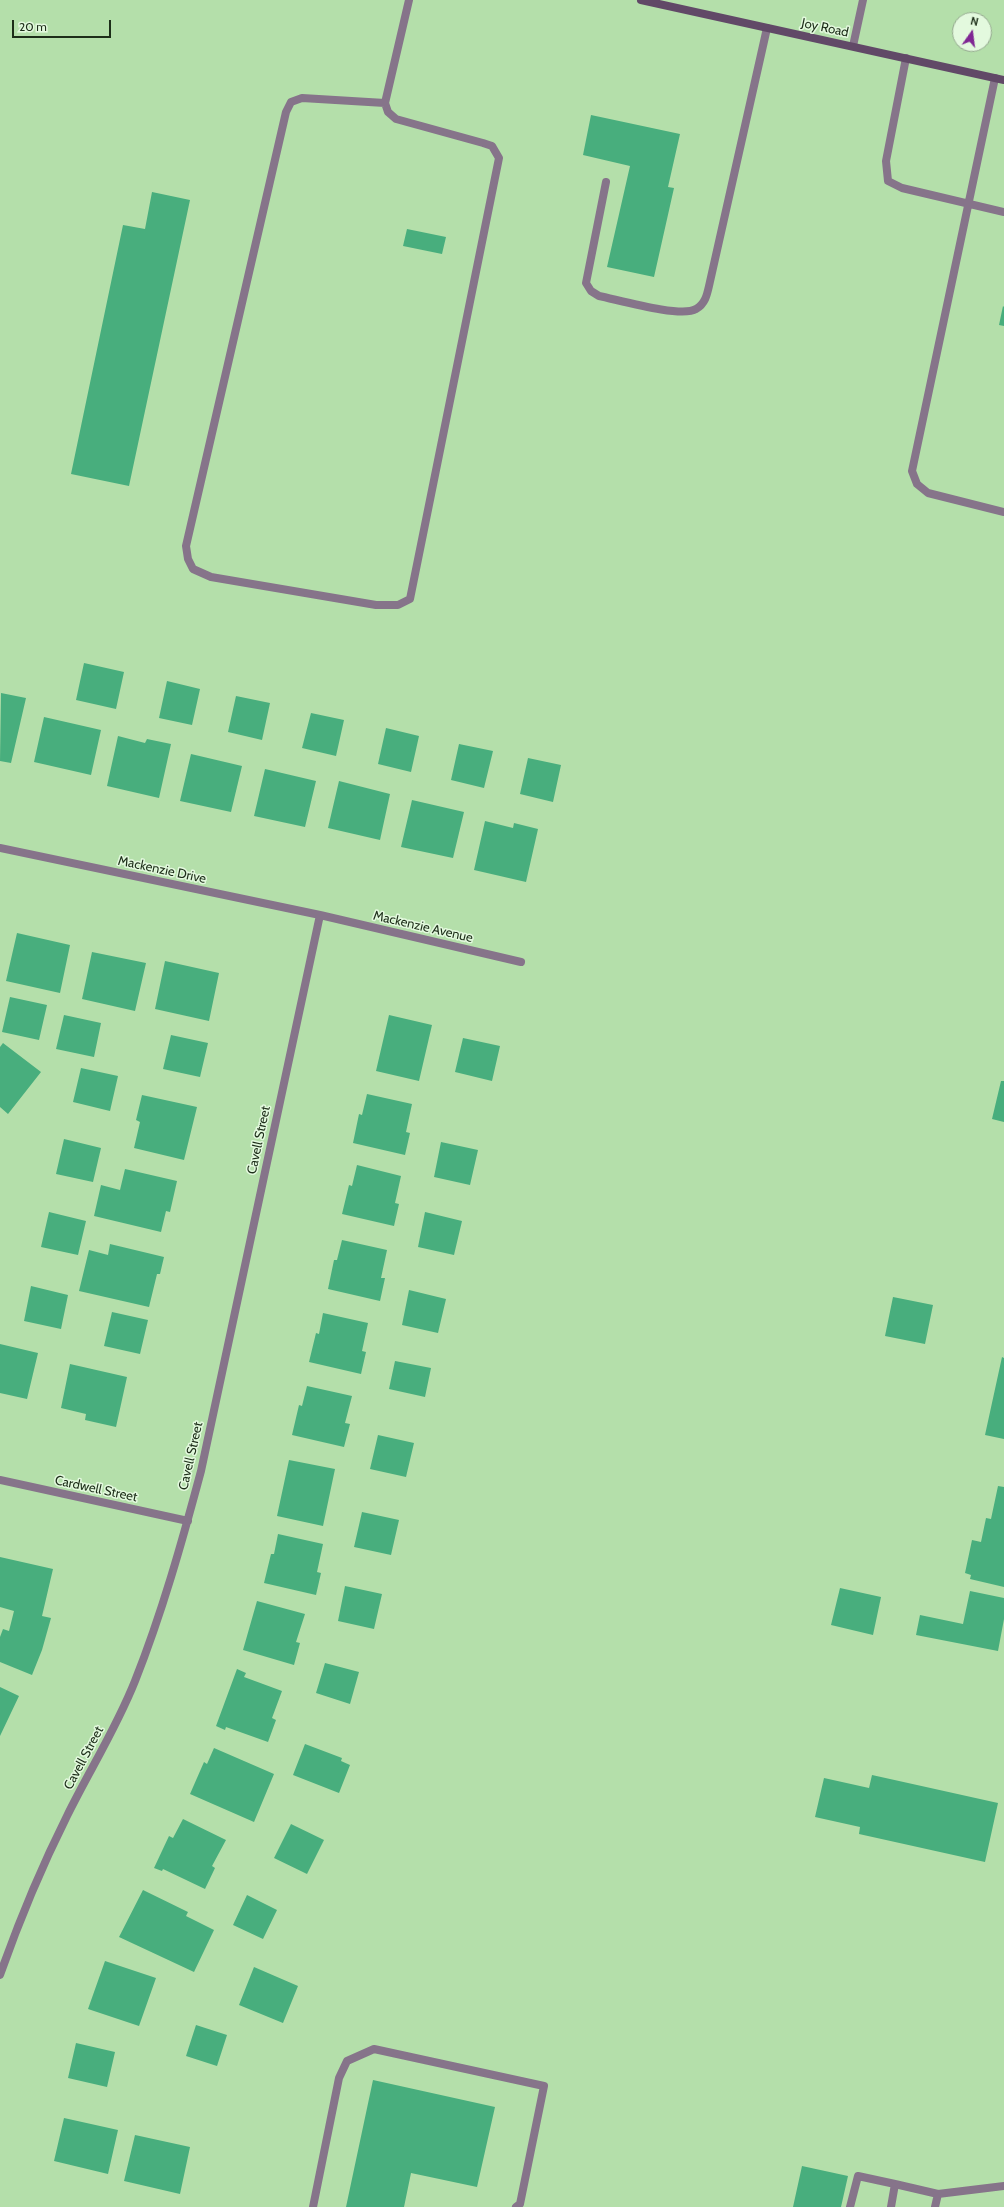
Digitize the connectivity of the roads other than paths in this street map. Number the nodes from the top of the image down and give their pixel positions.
1 (409, 0) edge
2 (641, 0) edge
3 (863, 0) edge
4 (767, 28) junction
5 (853, 46) junction
6 (906, 58) junction
7 (994, 78) junction
8 (1004, 80) edge
9 (385, 104) junction
10 (606, 182) dead end
11 (968, 203) junction
12 (1004, 212) edge
13 (1004, 512) edge
14 (0, 848) edge
15 (320, 915) junction
16 (521, 962) dead end
17 (0, 1480) edge
18 (188, 1521) junction
19 (0, 1975) edge
20 (895, 2184) junction
21 (1004, 2186) edge
22 (938, 2194) junction
23 (313, 2207) edge
24 (516, 2207) edge
25 (850, 2207) edge
26 (891, 2207) edge
27 (935, 2207) edge

1 - 9 street
2 - 4 main road, Joy Road
3 - 5 street
4 - 5 main road, Joy Road
4 - 10 street
5 - 6 main road, Joy Road
6 - 7 main road, Joy Road
6 - 11 street
7 - 8 main road, Joy Road
7 - 11 street
9 - 9 street
11 - 12 street
11 - 13 street
14 - 15 street, Mackenzie Drive
15 - 16 street, Mackenzie Avenue
15 - 18 street, Cavell Street
17 - 18 street, Cardwell Street
18 - 19 street, Cavell Street
20 - 22 street
20 - 25 street
20 - 26 street
21 - 22 street
22 - 27 street
23 - 24 street

